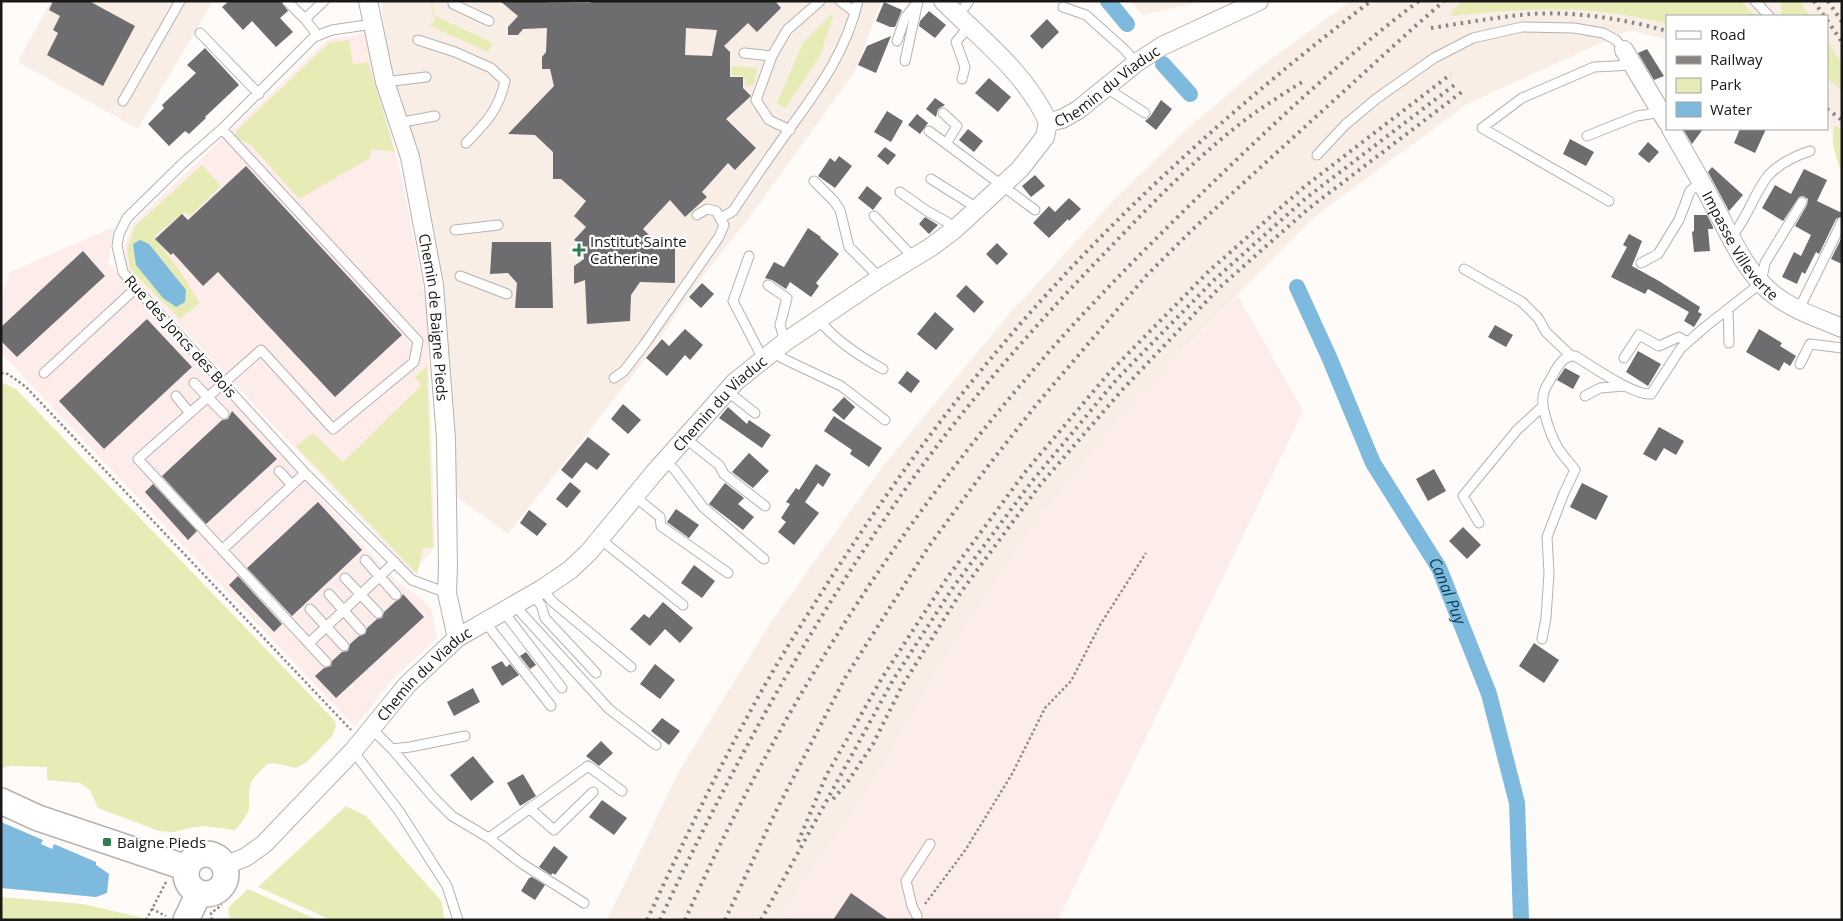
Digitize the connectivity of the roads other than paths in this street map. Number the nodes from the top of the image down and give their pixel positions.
1 (180, 1) edge
2 (287, 1) edge
3 (324, 1) edge
4 (368, 1) edge
5 (453, 1) edge
6 (820, 1) edge
7 (840, 1) edge
8 (858, 1) edge
9 (969, 1) edge
10 (1259, 1) edge
11 (1755, 1) edge
12 (916, 2) edge
13 (1063, 7) dead end
14 (954, 10) edge
15 (855, 12) junction
16 (1768, 15) edge
17 (305, 19) junction
18 (489, 21) dead end
19 (373, 24) junction
20 (200, 33) dead end
21 (318, 36) junction
22 (418, 40) dead end
23 (897, 42) dead end
24 (744, 53) dead end
25 (772, 56) junction
26 (1629, 57) junction
27 (1141, 60) junction
28 (905, 61) dead end
29 (426, 77) dead end
30 (962, 79) dead end
31 (385, 82) junction
32 (1108, 86) junction
33 (259, 94) junction
34 (123, 101) dead end
35 (943, 113) dead end
36 (1145, 113) dead end
37 (1665, 114) edge
38 (435, 116) dead end
39 (1048, 122) junction
40 (398, 124) junction
41 (222, 129) junction
42 (790, 130) junction
43 (1672, 130) edge
44 (929, 131) dead end
45 (1587, 136) dead end
46 (466, 143) dead end
47 (946, 144) junction
48 (1810, 151) dead end
49 (1317, 156) dead end
50 (931, 179) dead end
51 (814, 181) dead end
52 (1701, 181) junction
53 (1002, 184) junction
54 (900, 192) dead end
55 (1609, 201) dead end
56 (1802, 202) dead end
57 (977, 208) junction
58 (1035, 210) dead end
59 (697, 215) dead end
60 (874, 216) dead end
61 (721, 218) junction
62 (1842, 222) edge
63 (498, 225) dead end
64 (955, 229) junction
65 (455, 230) dead end
66 (1731, 237) junction
67 (749, 256) dead end
68 (914, 258) junction
69 (1641, 263) dead end
70 (1464, 269) dead end
71 (460, 276) dead end
72 (880, 278) junction
73 (1761, 283) junction
74 (768, 285) dead end
75 (136, 288) junction
76 (508, 294) dead end
77 (1728, 309) junction
78 (1799, 309) junction
79 (819, 320) junction
80 (1842, 328) edge
81 (1688, 342) junction
82 (1728, 343) dead end
83 (1842, 348) edge
84 (774, 351) junction
85 (1570, 355) junction
86 (1624, 358) dead end
87 (1800, 364) dead end
88 (883, 369) dead end
89 (44, 373) dead end
90 (614, 378) dead end
91 (194, 383) dead end
92 (222, 383) junction
93 (1625, 386) junction
94 (727, 391) junction
95 (176, 396) dead end
96 (1585, 396) dead end
97 (207, 397) junction
98 (1543, 406) junction
99 (189, 412) junction
100 (754, 413) dead end
101 (224, 414) dead end
102 (885, 420) dead end
103 (685, 438) junction
104 (665, 460) junction
105 (280, 472) dead end
106 (305, 473) junction
107 (292, 486) junction
108 (634, 496) junction
109 (765, 506) dead end
110 (1479, 523) dead end
111 (600, 539) junction
112 (222, 550) junction
113 (764, 559) dead end
114 (365, 560) dead end
115 (395, 562) junction
116 (728, 573) dead end
117 (345, 578) dead end
118 (379, 578) junction
119 (537, 592) junction
120 (447, 593) junction
121 (329, 594) dead end
122 (360, 595) junction
123 (396, 595) dead end
124 (683, 604) dead end
125 (509, 608) junction
126 (310, 610) dead end
127 (344, 611) junction
128 (378, 613) dead end
129 (485, 622) junction
130 (327, 626) junction
131 (361, 630) dead end
132 (457, 638) junction
133 (1542, 640) dead end
134 (309, 643) junction
135 (344, 646) dead end
136 (326, 662) dead end
137 (631, 667) dead end
138 (596, 673) dead end
139 (562, 688) dead end
140 (551, 706) dead end
141 (372, 729) junction
142 (466, 736) dead end
143 (656, 746) dead end
144 (392, 749) junction
145 (353, 752) junction
146 (622, 791) dead end
147 (593, 792) dead end
148 (1, 801) edge
149 (529, 808) junction
150 (489, 838) junction
151 (930, 844) dead end
152 (224, 866) junction
153 (186, 868) junction
154 (198, 893) junction
155 (584, 903) dead end
156 (917, 916) road end
157 (186, 920) edge
158 (458, 920) edge

1 - 34 lane
2 - 17 lane
3 - 17 lane
4 - 19 street, Chemin de Baigne Pieds
5 - 18 lane
6 - 25 lane
7 - 15 lane
8 - 15 lane
9 - 14 lane
10 - 27 street, Chemin du Viaduc
11 - 16 lane
12 - 23 lane
12 - 28 lane
13 - 27 lane
14 - 30 lane
14 - 39 street
15 - 42 lane
17 - 21 lane
19 - 21 lane, Rue des Joncs des Bois
19 - 31 street, Chemin de Baigne Pieds
20 - 33 lane
21 - 33 lane, Rue des Joncs des Bois
22 - 46 lane
24 - 25 lane
25 - 42 lane
26 - 37 street
26 - 49 lane
26 - 55 lane
27 - 32 street, Chemin du Viaduc
29 - 31 lane
31 - 40 street, Chemin de Baigne Pieds
32 - 36 lane
32 - 39 street, Chemin du Viaduc
33 - 41 lane, Rue des Joncs des Bois
35 - 47 lane
37 - 45 lane
38 - 40 lane
39 - 53 street, Chemin du Viaduc
40 - 120 street, Chemin de Baigne Pieds
41 - 75 lane, Rue des Joncs des Bois
41 - 92 lane
42 - 61 lane
43 - 52 street, Impasse Villeverte
44 - 47 lane
47 - 53 lane
48 - 66 lane
50 - 57 lane
51 - 72 lane
52 - 66 street, Impasse Villeverte
52 - 69 lane
53 - 57 street, Chemin du Viaduc
53 - 58 lane
54 - 64 lane
56 - 73 lane
57 - 64 street, Chemin du Viaduc
59 - 61 lane
60 - 68 lane
61 - 90 lane
62 - 78 lane
63 - 65 lane
64 - 68 street, Chemin du Viaduc
66 - 73 street, Impasse Villeverte
67 - 84 lane
68 - 72 street, Chemin du Viaduc
70 - 85 lane
71 - 76 lane
72 - 79 street, Chemin du Viaduc
73 - 77 lane
73 - 78 street, Impasse Villeverte
74 - 84 lane
75 - 89 lane
75 - 92 lane, Rue des Joncs des Bois
77 - 81 lane
77 - 82 lane
78 - 80 street, Impasse Villeverte
79 - 84 street, Chemin du Viaduc
79 - 88 lane
81 - 86 lane
81 - 93 lane
83 - 87 lane
84 - 94 street, Chemin du Viaduc
84 - 102 lane
85 - 93 lane
85 - 98 lane
91 - 97 lane
92 - 97 lane
92 - 106 lane, Rue des Joncs des Bois
93 - 96 lane
94 - 100 lane
94 - 103 street, Chemin du Viaduc
95 - 99 lane
97 - 99 lane
97 - 101 lane
98 - 110 lane
98 - 133 lane
99 - 112 lane
103 - 104 street, Chemin du Viaduc
103 - 109 lane
104 - 108 street, Chemin du Viaduc
104 - 113 lane
105 - 107 lane
106 - 107 lane
106 - 115 lane, Rue des Joncs des Bois
107 - 112 lane
108 - 111 street, Chemin du Viaduc
108 - 116 lane
111 - 119 street, Chemin du Viaduc
111 - 124 lane
112 - 134 lane
114 - 118 lane
115 - 118 lane
115 - 120 lane, Rue des Joncs des Bois
117 - 122 lane
118 - 122 lane
118 - 123 lane
119 - 125 street, Chemin du Viaduc
119 - 137 lane
119 - 138 lane
120 - 132 street, Chemin de Baigne Pieds
121 - 127 lane
122 - 127 lane
122 - 128 lane
125 - 129 street, Chemin du Viaduc
125 - 139 lane
125 - 143 lane
126 - 130 lane
127 - 130 lane
127 - 131 lane
129 - 132 street, Chemin du Viaduc
129 - 140 lane
130 - 134 lane
130 - 135 lane
132 - 141 street, Chemin du Viaduc
134 - 136 lane
141 - 144 lane
141 - 145 street, Chemin du Viaduc
142 - 144 lane
144 - 150 lane
145 - 152 street, Chemin du Viaduc
145 - 158 lane
146 - 149 lane
147 - 149 lane
148 - 153 main road
149 - 150 lane
150 - 155 lane
151 - 156 lane
152 - 153 main road
152 - 154 main road
153 - 154 main road
154 - 157 main road

